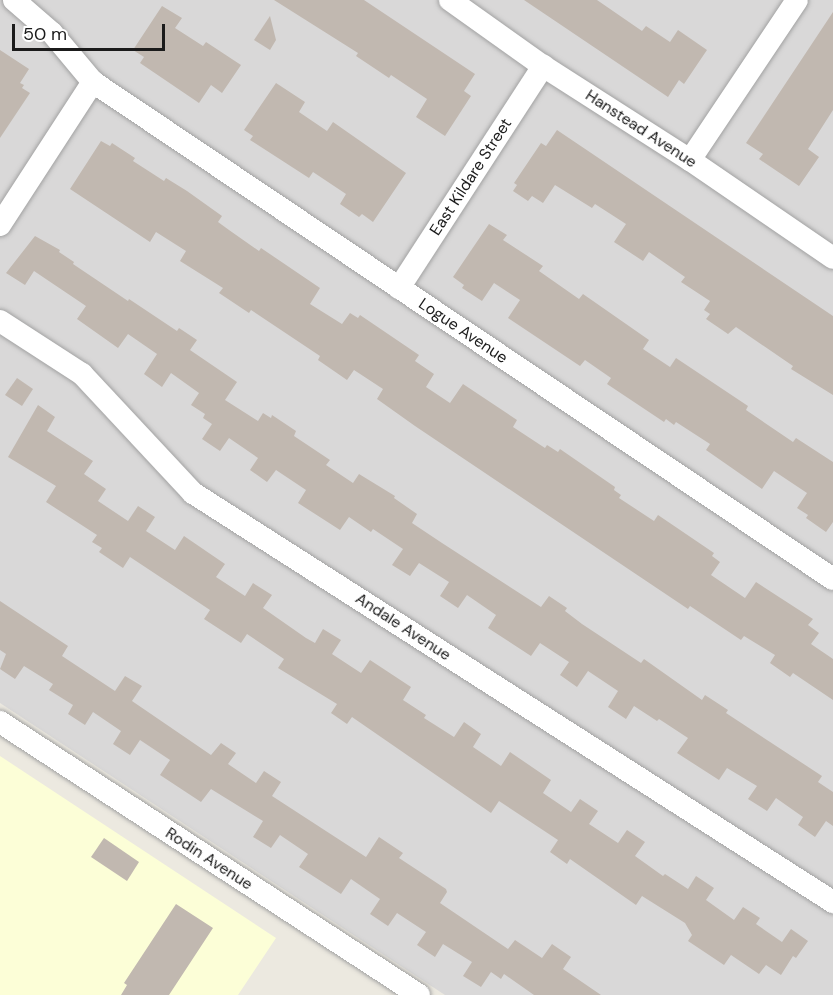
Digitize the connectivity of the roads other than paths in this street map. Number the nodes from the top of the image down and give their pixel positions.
1 (14, 0) edge
2 (450, 0) edge
3 (797, 0) edge
4 (543, 66) junction
5 (93, 82) junction
6 (690, 160) junction
7 (0, 225) edge
8 (833, 258) edge
9 (399, 288) junction
10 (0, 321) edge
11 (833, 579) edge
12 (0, 722) edge
13 (833, 902) edge
14 (418, 995) edge

1 - 5 street, Logue Avenue
2 - 4 street, Hanstead Avenue
3 - 6 street
4 - 6 street, Hanstead Avenue
4 - 9 street, East Kildare Street
5 - 7 street
5 - 9 street, Logue Avenue
6 - 8 street, Hanstead Avenue
9 - 11 street, Logue Avenue
10 - 13 street, Andale Avenue
12 - 14 street, Rodin Avenue

